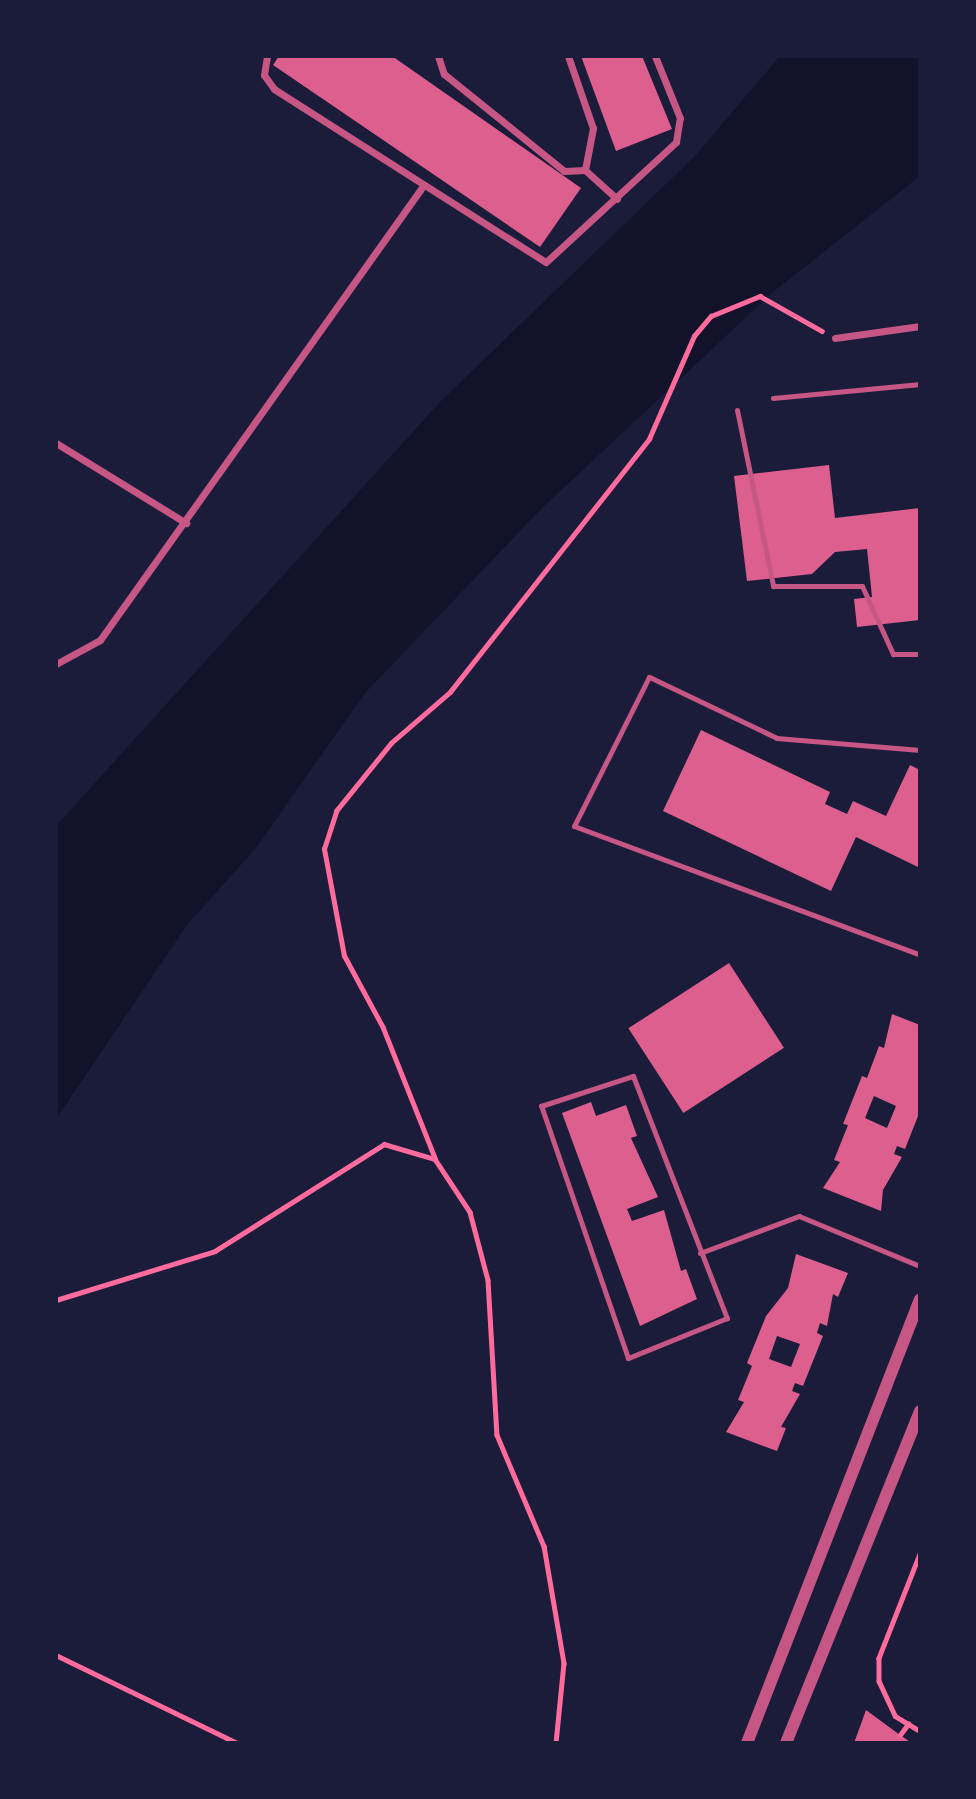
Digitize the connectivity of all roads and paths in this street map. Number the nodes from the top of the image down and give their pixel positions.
1 (267, 56) edge
2 (438, 56) edge
3 (568, 56) edge
4 (655, 56) edge
5 (585, 170) junction
6 (423, 186) junction
7 (617, 199) junction
8 (920, 326) edge
9 (835, 338) joint
10 (920, 384) edge
11 (773, 398) dead end
12 (737, 410) dead end
13 (56, 443) edge
14 (186, 523) junction
15 (920, 654) edge
16 (56, 664) edge
17 (920, 750) edge
18 (920, 955) edge
19 (435, 1159) junction
20 (700, 1253) junction
21 (920, 1266) edge
22 (56, 1300) edge
23 (920, 1300) edge
24 (920, 1411) edge
25 (920, 1554) edge
26 (56, 1655) edge
27 (908, 1724) junction
28 (920, 1731) edge
29 (900, 1735) dead end
30 (237, 1743) edge
31 (556, 1743) edge
32 (747, 1743) edge
33 (786, 1743) edge

1 - 6 street
2 - 5 street
3 - 5 street
4 - 7 street
5 - 7 street
6 - 7 street
6 - 14 street
8 - 9 street
9 - 19 path
10 - 11 lane
12 - 15 lane
13 - 14 street
14 - 16 street
17 - 18 lane
19 - 22 path
19 - 31 path
20 - 20 lane
20 - 21 lane
23 - 32 street
24 - 33 street
25 - 27 path
26 - 30 path
27 - 28 path
27 - 29 path

